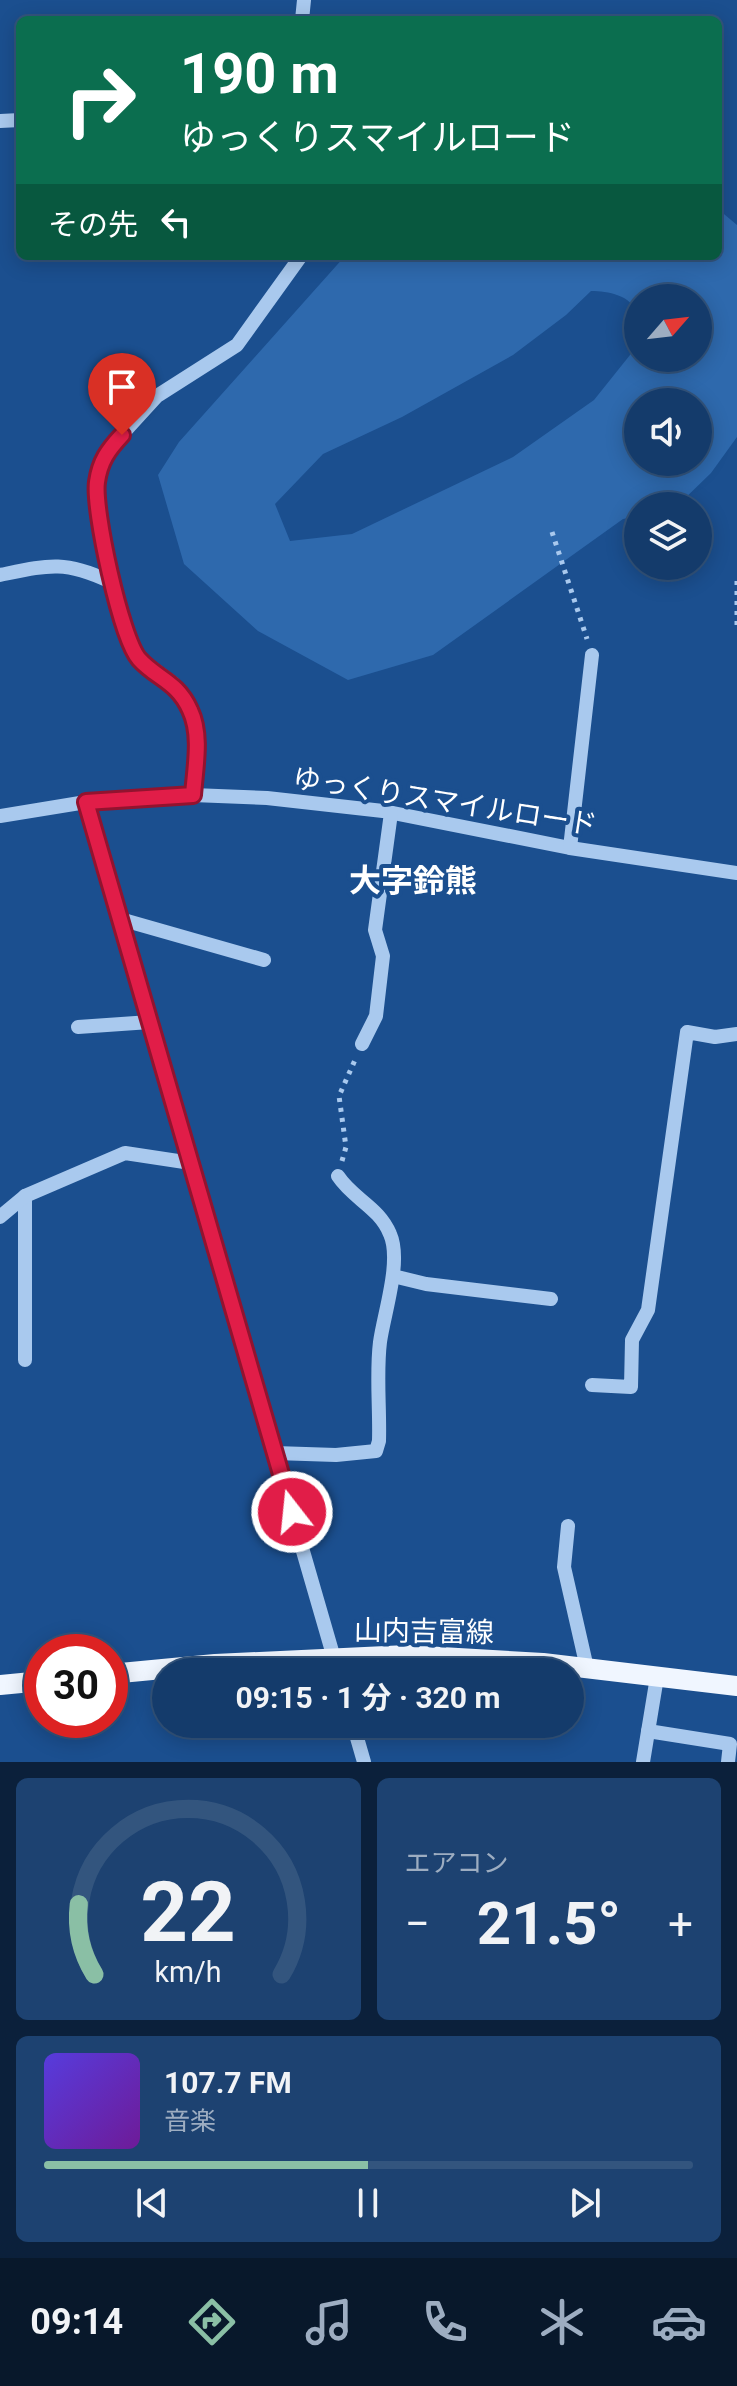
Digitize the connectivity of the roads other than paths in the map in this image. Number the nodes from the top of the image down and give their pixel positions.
1 (298, 260) edge
2 (0, 575) edge
3 (109, 581) junction
4 (592, 655) road end
5 (193, 795) junction
6 (86, 802) junction
7 (391, 813) junction
8 (0, 816) edge
9 (570, 848) junction
10 (737, 873) edge
11 (120, 919) junction
12 (264, 960) dead end
13 (150, 1022) junction
14 (78, 1027) dead end
15 (737, 1034) edge
16 (362, 1044) road end
17 (191, 1163) junction
18 (338, 1176) road end
19 (25, 1196) junction
20 (0, 1217) edge
21 (393, 1276) junction
22 (551, 1299) dead end
23 (25, 1360) dead end
24 (592, 1385) dead end
25 (275, 1453) junction
26 (568, 1526) dead end
27 (334, 1658) edge
28 (386, 1658) edge
29 (458, 1658) edge
30 (584, 1668) edge
31 (587, 1668) junction
32 (152, 1670) edge
33 (128, 1672) edge
34 (657, 1677) junction
35 (24, 1683) edge
36 (0, 1685) edge
37 (737, 1686) edge
38 (648, 1731) junction
39 (357, 1738) edge
40 (364, 1762) edge
41 (643, 1762) edge
42 (728, 1762) edge

1 - 3 street
2 - 3 street
3 - 5 street
4 - 9 street
5 - 6 street, ゆっくりスマイルロード
5 - 7 street, ゆっくりスマイルロード
6 - 8 street, ゆっくりスマイルロード
6 - 11 street
7 - 9 street, ゆっくりスマイルロード
7 - 16 street
9 - 10 street, ゆっくりスマイルロード
11 - 12 street
11 - 13 street
13 - 14 street
13 - 17 street
15 - 24 street
17 - 19 street
17 - 25 street
18 - 21 street
19 - 20 street
19 - 23 street
21 - 22 street
21 - 25 street
25 - 27 street
26 - 31 street
28 - 29 main road, 山内吉富線
30 - 31 main road, 山内吉富線
31 - 34 main road, 山内吉富線
32 - 33 main road, 山内吉富線
34 - 37 main road, 山内吉富線
34 - 38 street
35 - 36 main road
38 - 41 street
38 - 42 street
39 - 40 street

